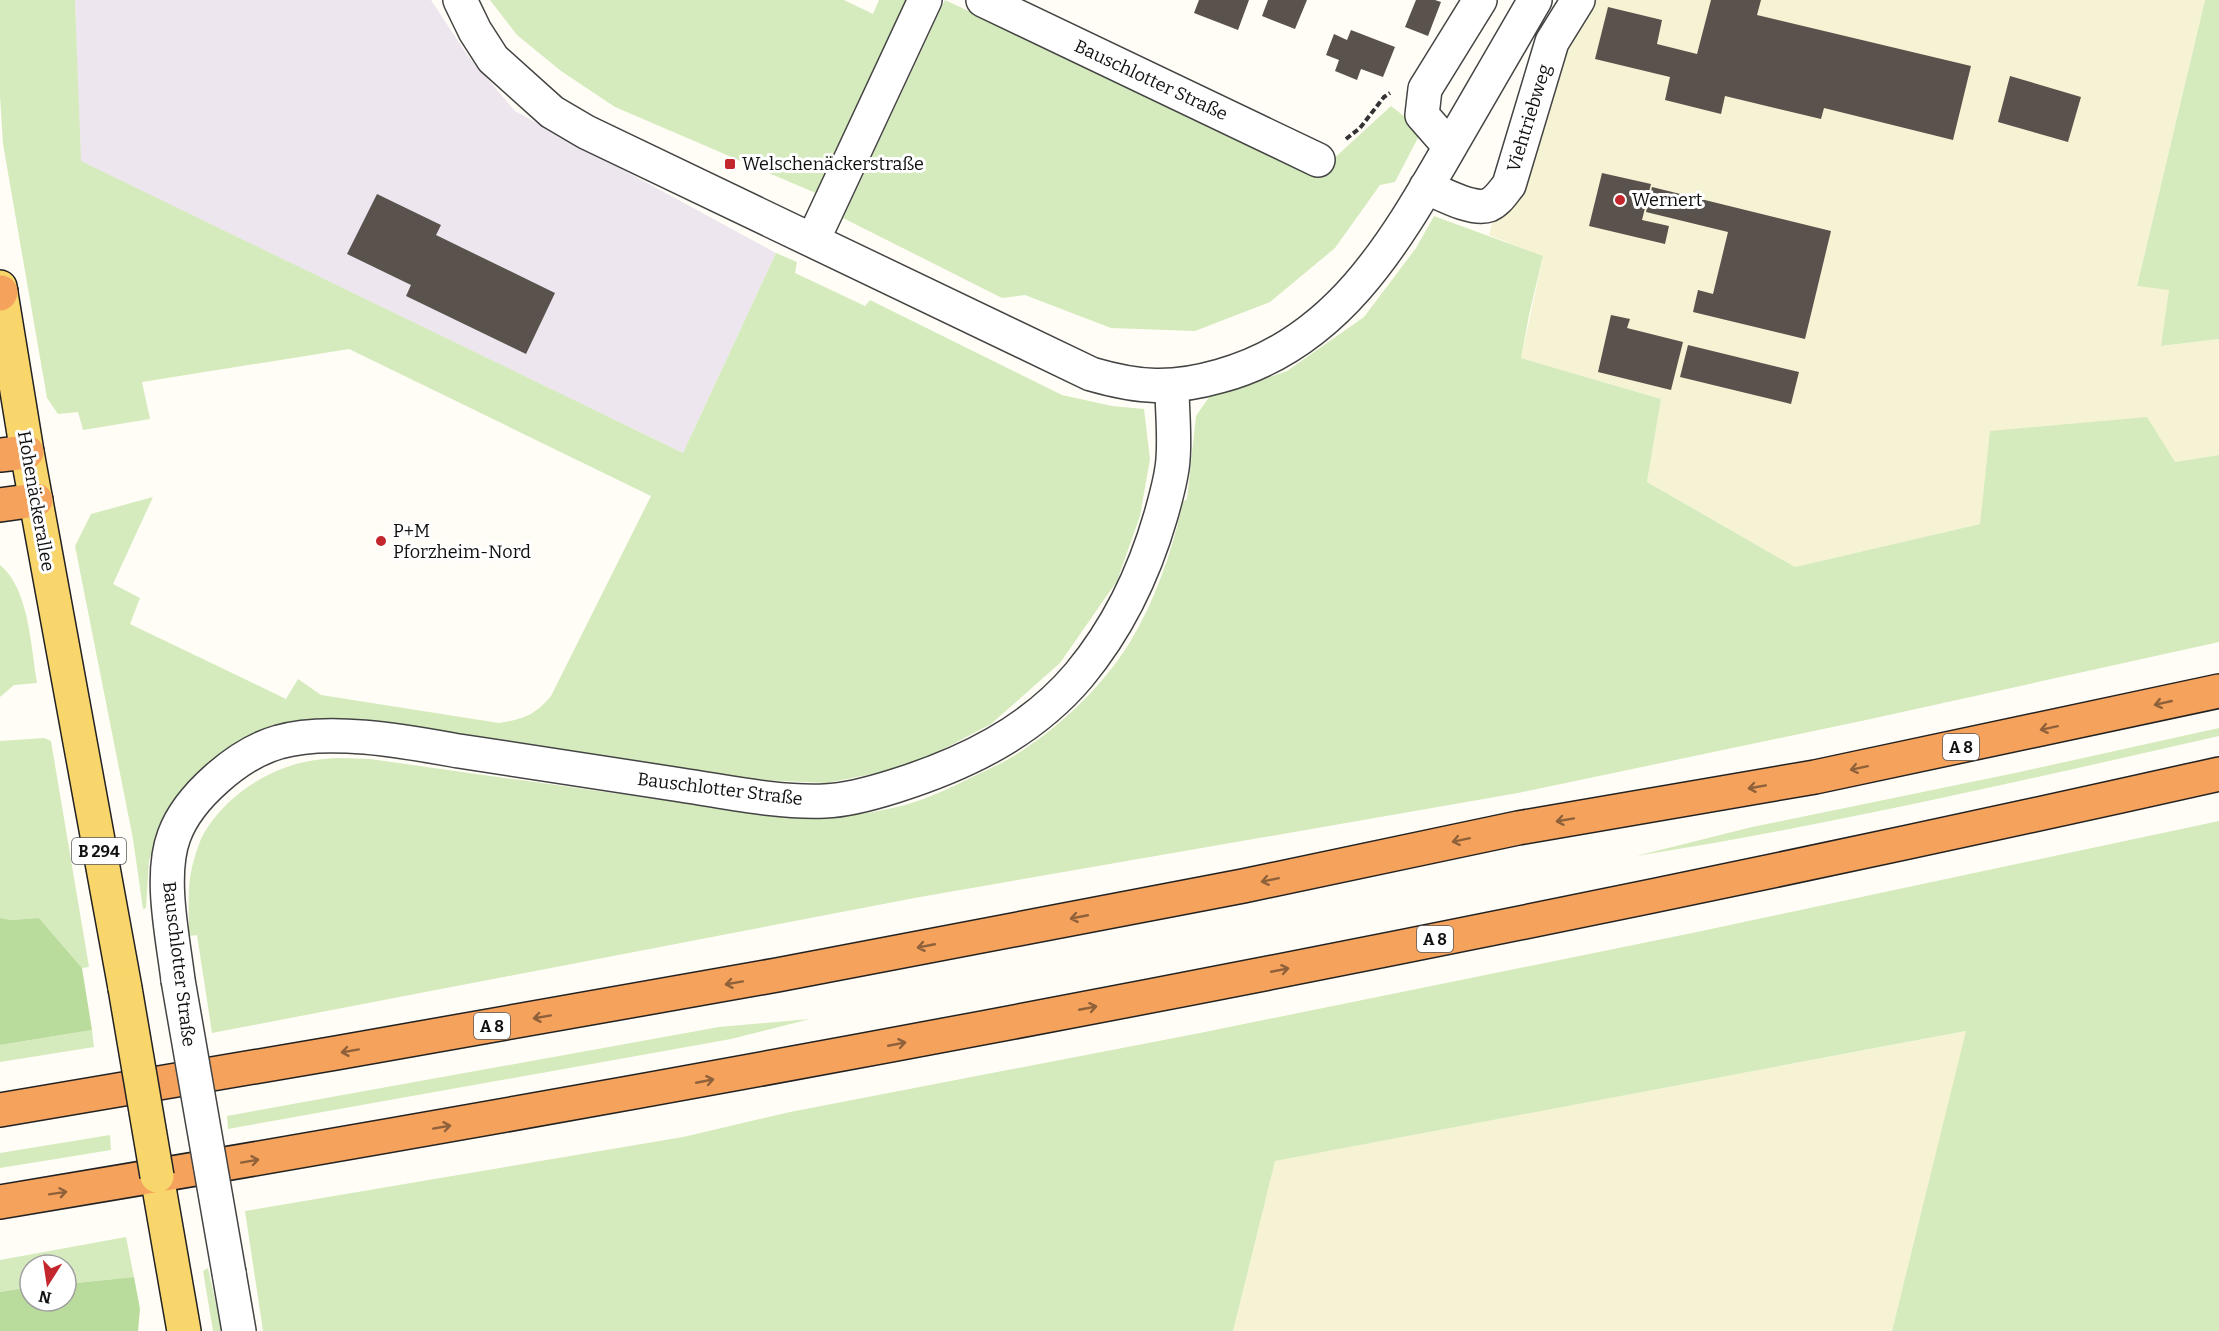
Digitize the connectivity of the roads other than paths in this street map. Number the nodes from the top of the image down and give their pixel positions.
1 (460, 0) edge
2 (925, 0) edge
3 (983, 0) edge
4 (1480, 0) edge
5 (1535, 0) edge
6 (1578, 0) edge
7 (1450, 147) junction
8 (1318, 160) road end
9 (1426, 188) junction
10 (813, 240) junction
11 (0, 291) edge
12 (1172, 386) junction
13 (13, 453) edge
14 (36, 500) junction
15 (0, 506) edge
16 (2219, 691) edge
17 (2219, 774) edge
18 (0, 1110) edge
19 (0, 1202) edge
20 (184, 1328) edge
21 (239, 1331) edge

1 - 10 street
2 - 10 street
3 - 8 street, Bauschlotter Straße
4 - 7 street
5 - 7 street
6 - 9 street, Viehtriebweg
7 - 9 street
9 - 12 street
10 - 12 street
11 - 13 main road, Hohenäckerallee / B 294
12 - 21 street, Bauschlotter Straße, bridge
13 - 14 main road, Hohenäckerallee / B 294
14 - 15 highway
14 - 20 main road, Hohenäckerallee / B 294, bridge
16 -> 18 highway, A 8
19 -> 17 highway, A 8

